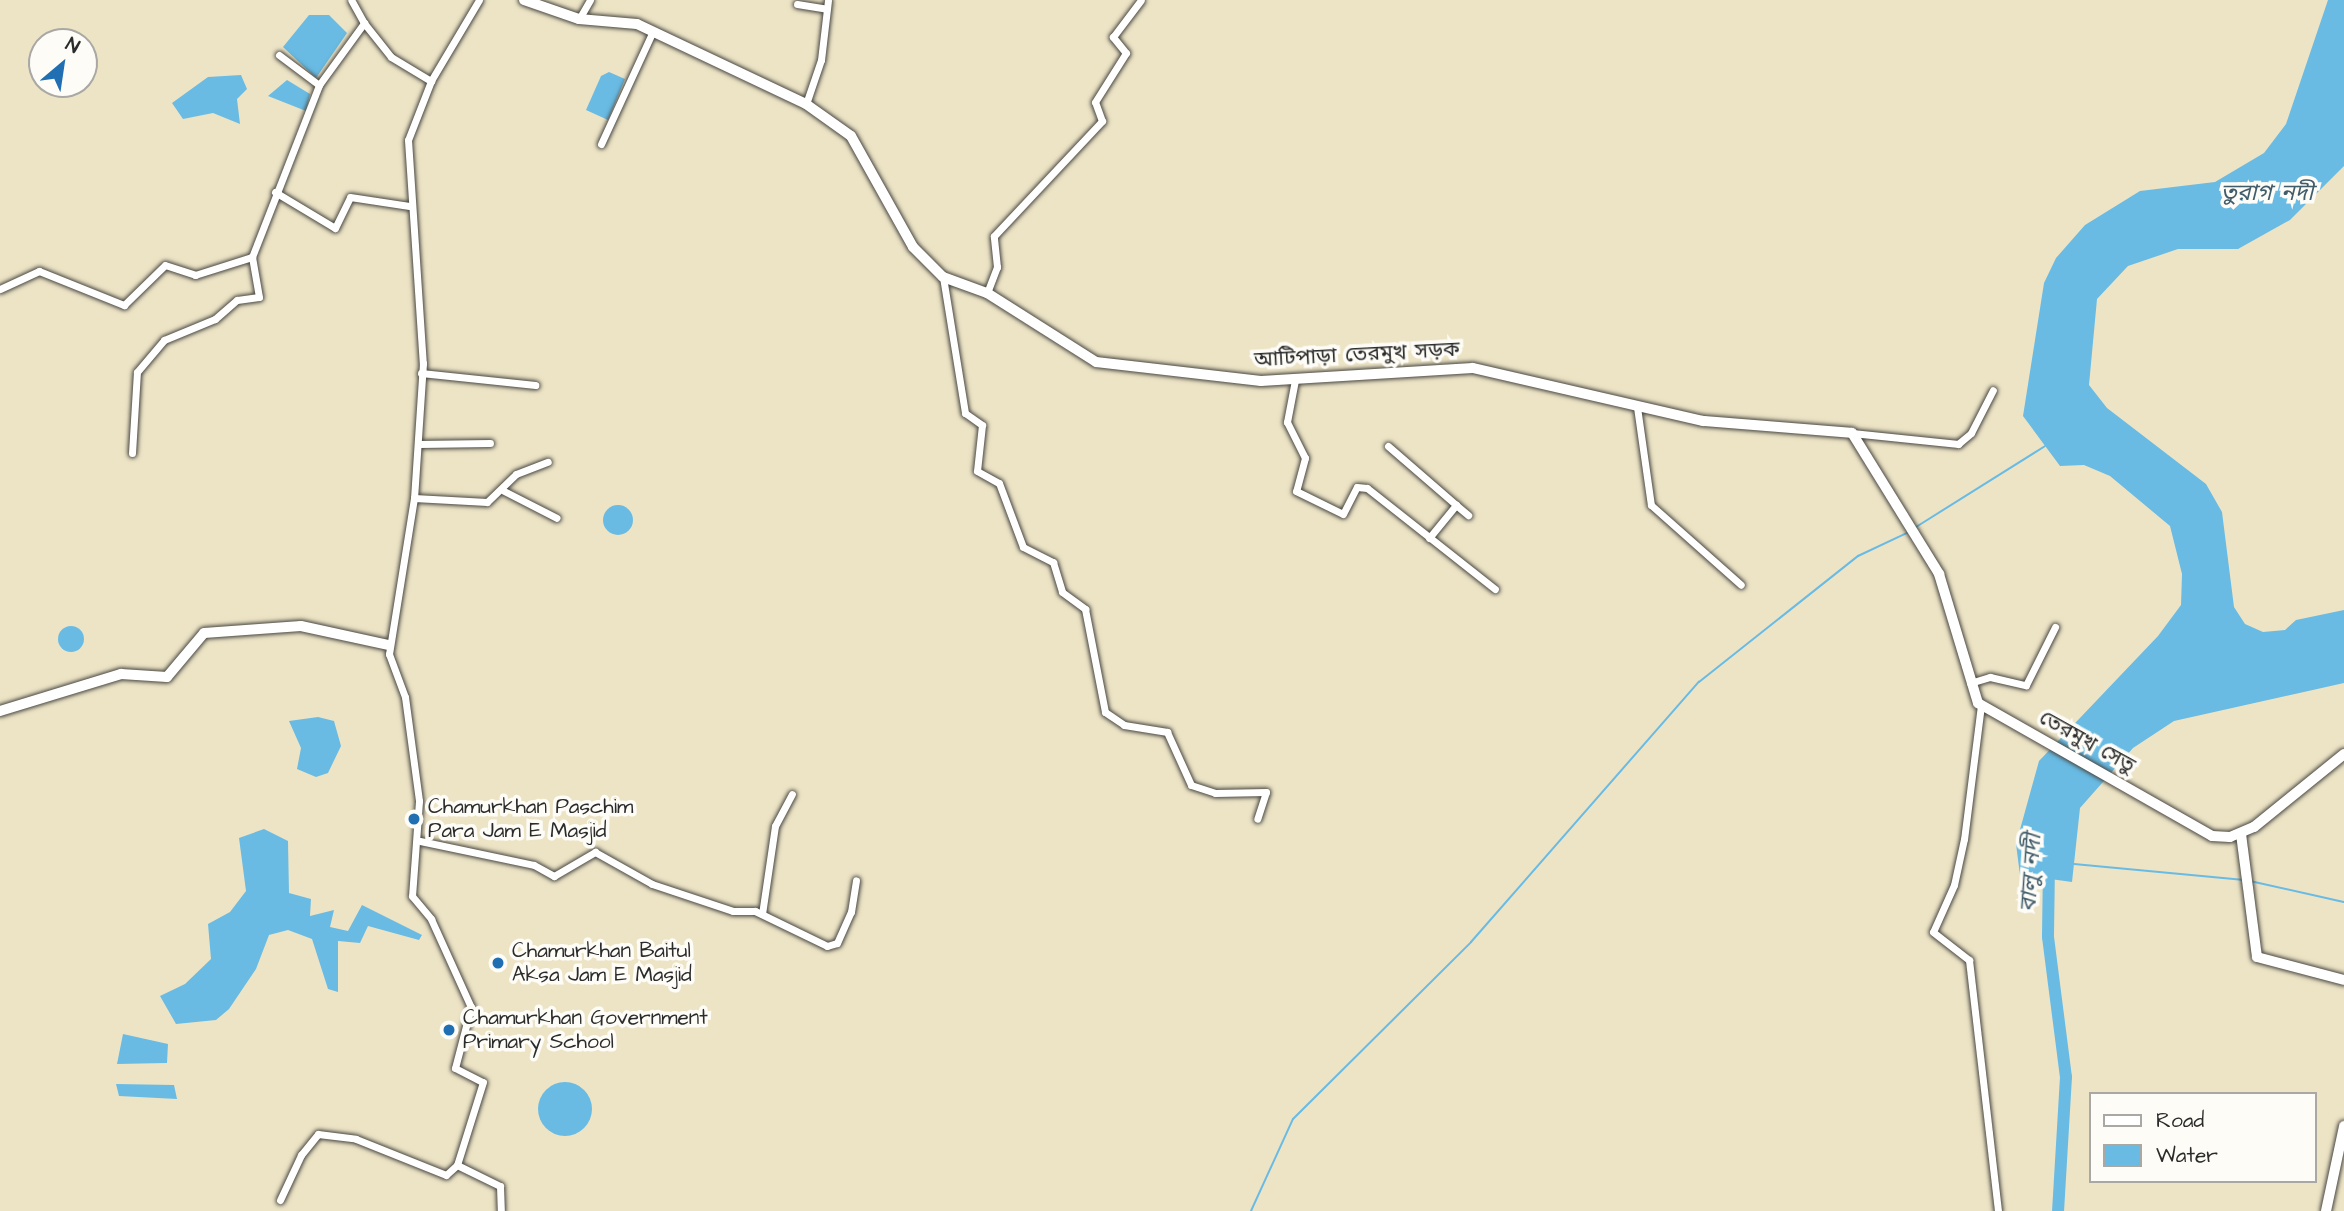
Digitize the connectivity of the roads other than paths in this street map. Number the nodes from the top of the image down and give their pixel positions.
1 (351, 0) edge
2 (479, 0) edge
3 (590, 0) edge
4 (1140, 0) edge
5 (529, 1) edge
6 (797, 4) dead end
7 (827, 4) edge
8 (579, 19) junction
9 (364, 23) junction
10 (653, 31) junction
11 (279, 55) dead end
12 (430, 81) junction
13 (319, 85) junction
14 (806, 104) junction
15 (601, 144) dead end
16 (275, 192) junction
17 (410, 206) junction
18 (252, 257) junction
19 (943, 276) junction
20 (0, 289) edge
21 (987, 293) junction
22 (421, 373) junction
23 (1295, 380) junction
24 (535, 385) dead end
25 (1993, 390) dead end
26 (1637, 407) junction
27 (1852, 433) junction
28 (490, 443) dead end
29 (419, 444) junction
30 (1388, 446) dead end
31 (132, 453) dead end
32 (548, 462) dead end
33 (504, 491) junction
34 (414, 498) junction
35 (1455, 505) junction
36 (1468, 515) dead end
37 (557, 518) dead end
38 (1429, 538) junction
39 (1741, 585) dead end
40 (1495, 589) dead end
41 (2055, 627) dead end
42 (389, 645) junction
43 (1969, 684) junction
44 (1981, 705) junction
45 (0, 711) edge
46 (2344, 754) edge
47 (792, 794) dead end
48 (1257, 820) dead end
49 (2241, 834) junction
50 (420, 841) junction
51 (856, 880) dead end
52 (762, 914) junction
53 (2344, 980) edge
54 (2344, 1126) edge
55 (457, 1165) junction
56 (280, 1200) dead end
57 (501, 1211) edge
58 (1998, 1211) edge
59 (2326, 1211) edge

1 - 9 street
2 - 12 street
3 - 8 street
4 - 21 street
5 - 8 main road, আটিপাড়া তেরমুখ সড়ক
6 - 7 street
7 - 14 street
8 - 10 main road, আটিপাড়া তেরমুখ সড়ক
9 - 12 street
9 - 13 street
10 - 14 main road, আটিপাড়া তেরমুখ সড়ক
10 - 15 street
11 - 13 street
12 - 17 street
13 - 16 street
14 - 19 main road, আটিপাড়া তেরমুখ সড়ক
16 - 17 street
16 - 18 street
17 - 22 street
18 - 20 street
18 - 31 street
19 - 21 main road, আটিপাড়া তেরমুখ সড়ক
19 - 48 street
21 - 23 main road, আটিপাড়া তেরমুখ সড়ক
22 - 24 street
22 - 29 street
23 - 26 main road, আটিপাড়া তেরমুখ সড়ক
23 - 38 street
25 - 27 street
26 - 27 main road, আটিপাড়া তেরমুখ সড়ক
26 - 39 street
27 - 43 main road
28 - 29 street
29 - 34 street
30 - 35 street
32 - 33 street
33 - 34 street
33 - 37 street
34 - 42 street
35 - 36 street
35 - 38 street
38 - 40 street
41 - 43 street
42 - 45 street
42 - 50 street
43 - 44 main road
44 - 49 main road, তেরমুখ সেতু
44 - 58 street
46 - 49 main road
47 - 52 street
49 - 53 street
50 - 52 street
50 - 55 street
51 - 52 street
54 - 59 street
55 - 56 street
55 - 57 street

